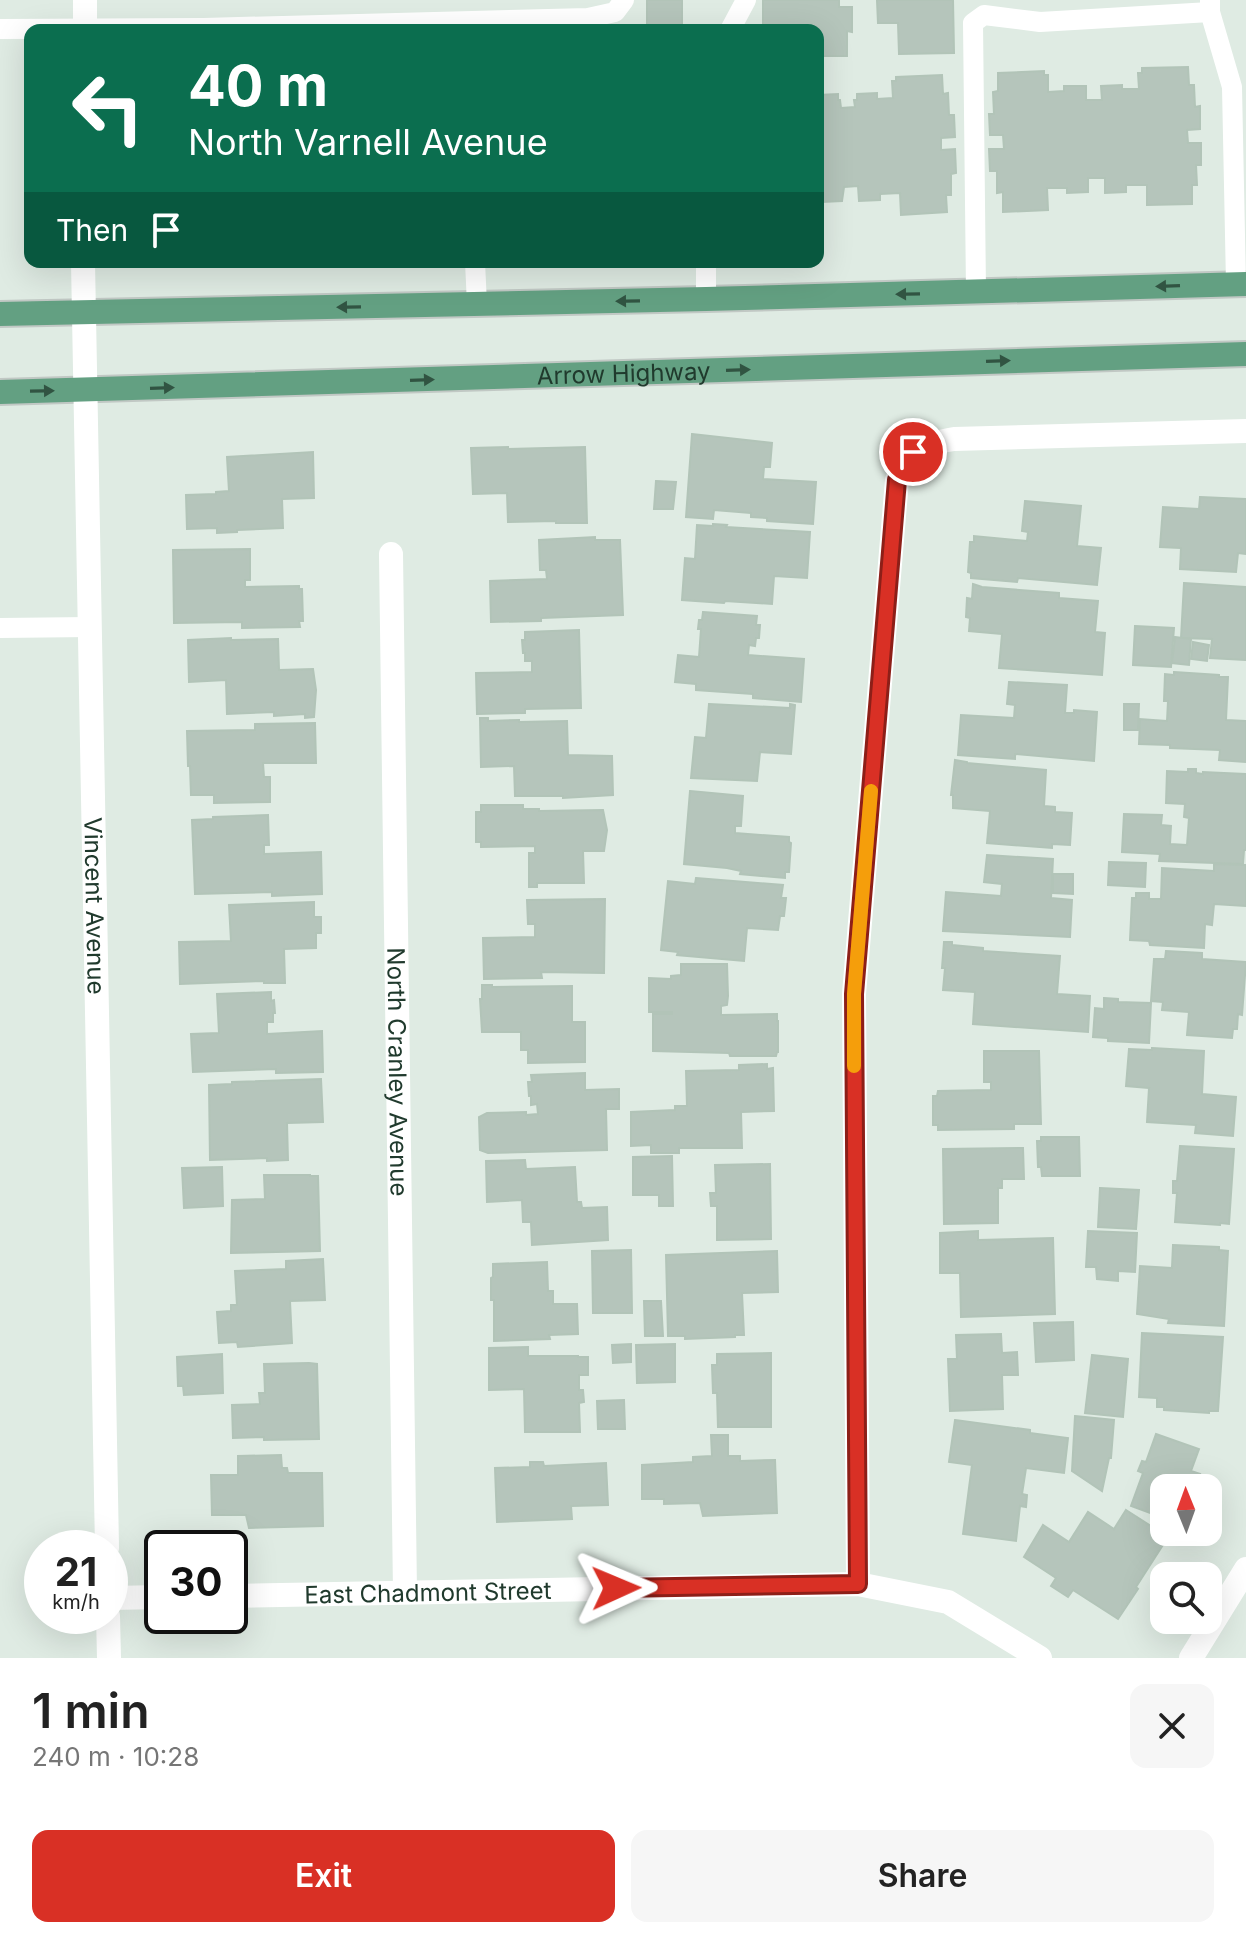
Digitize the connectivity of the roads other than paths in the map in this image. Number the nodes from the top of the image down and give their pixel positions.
1 (85, 0) edge
2 (624, 0) edge
3 (746, 0) edge
4 (1210, 6) edge
5 (85, 24) edge
6 (357, 24) edge
7 (733, 24) edge
8 (0, 29) edge
9 (24, 29) edge
10 (83, 268) edge
11 (475, 268) edge
12 (706, 268) edge
13 (1241, 284) edge
14 (976, 292) junction
15 (706, 299) junction
16 (477, 304) junction
17 (83, 312) junction
18 (0, 314) edge
19 (1246, 354) edge
20 (84, 390) junction
21 (0, 392) edge
22 (1246, 431) edge
23 (391, 554) dead end
24 (90, 627) junction
25 (0, 628) edge
26 (107, 1530) edge
27 (1246, 1569) edge
28 (858, 1584) junction
29 (405, 1592) junction
30 (248, 1596) edge
31 (108, 1634) edge
32 (109, 1658) edge
33 (1040, 1658) edge
34 (1191, 1658) edge

1 - 5 street
2 - 6 lane
3 - 7 lane
4 - 13 lane
4 - 14 lane
8 - 9 lane
10 - 17 street, Vincent Avenue
11 - 16 lane
12 - 15 lane
13 -> 14 main road
14 -> 15 main road
15 -> 16 main road
16 -> 17 main road
17 - 18 main road
17 - 20 street, Vincent Avenue
20 -> 19 main road, Arrow Highway
21 -> 20 main road, Arrow Highway
20 - 24 street, Vincent Avenue
22 - 28 street
23 - 29 street, North Cranley Avenue
24 - 25 lane
24 - 26 street, Vincent Avenue
27 - 34 street
28 - 29 street, East Chadmont Street
28 - 33 street, East Chadmont Street
29 - 30 street, East Chadmont Street
31 - 32 street

